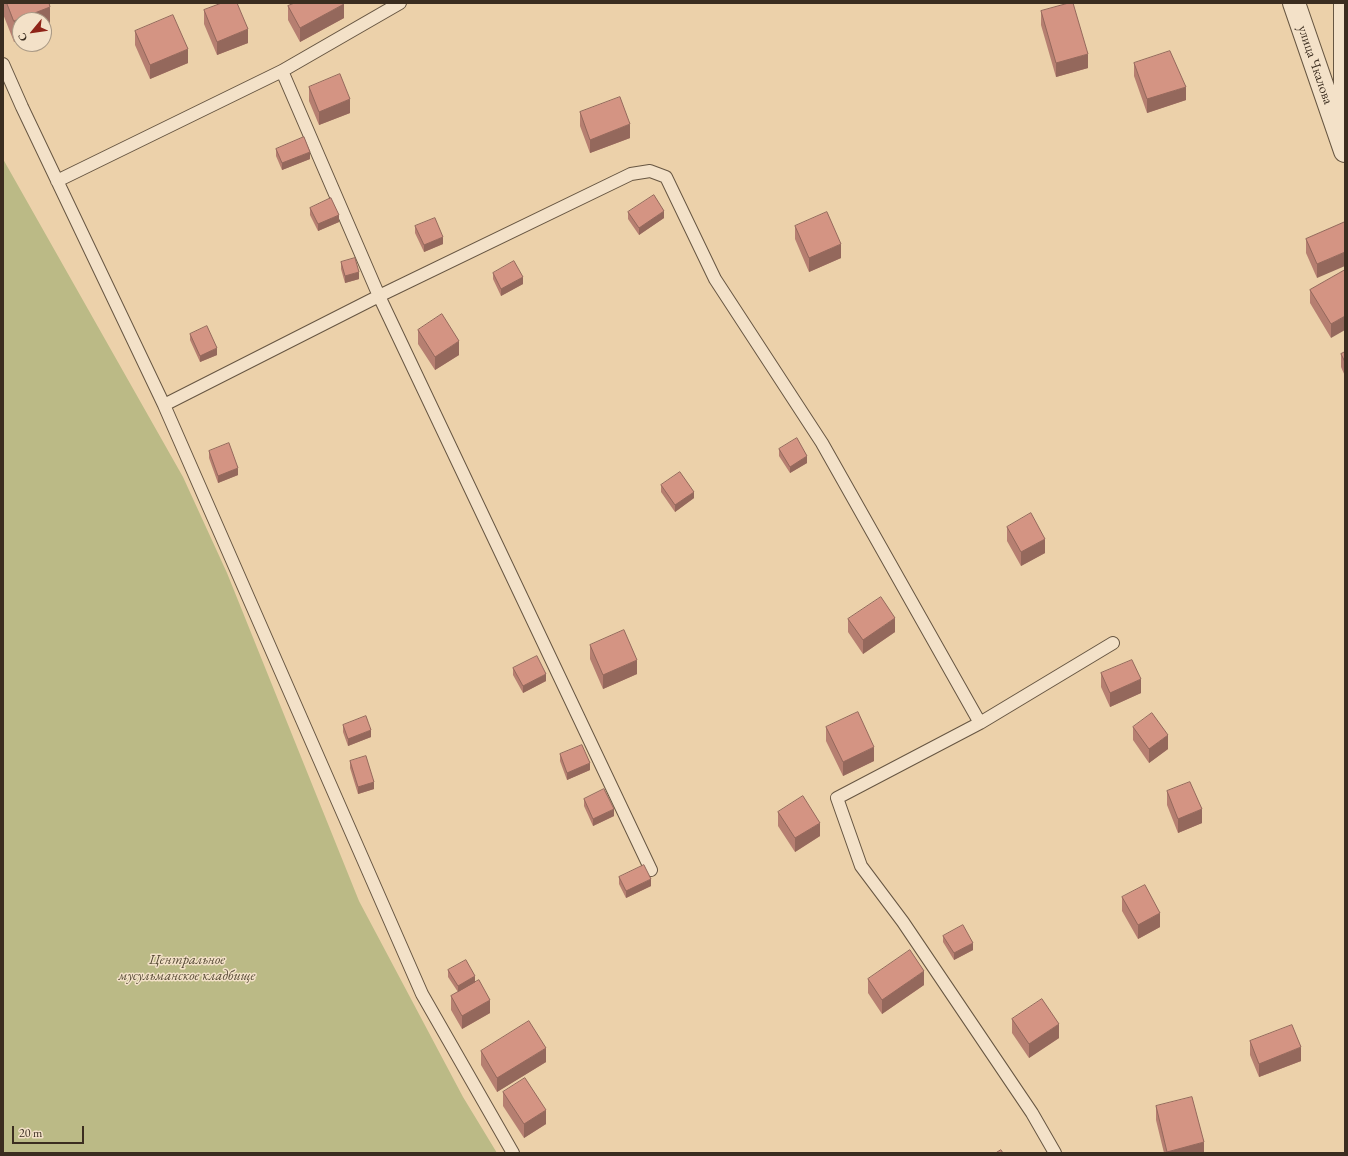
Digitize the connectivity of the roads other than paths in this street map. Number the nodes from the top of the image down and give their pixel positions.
1 (400, 3) edge
2 (1294, 3) edge
3 (1344, 3) edge
4 (3, 64) edge
5 (282, 71) junction
6 (1345, 150) edge
7 (57, 181) junction
8 (379, 296) junction
9 (164, 405) junction
10 (1113, 643) dead end
11 (980, 723) junction
12 (651, 870) dead end
13 (513, 1153) edge
14 (1055, 1153) edge

1 - 5 lane
2 - 6 street, улица Чкалова
3 - 6 street
4 - 7 lane
5 - 7 lane
5 - 8 lane
7 - 9 lane
8 - 9 lane
8 - 11 lane
8 - 12 lane
9 - 13 lane
10 - 11 lane
11 - 14 lane

